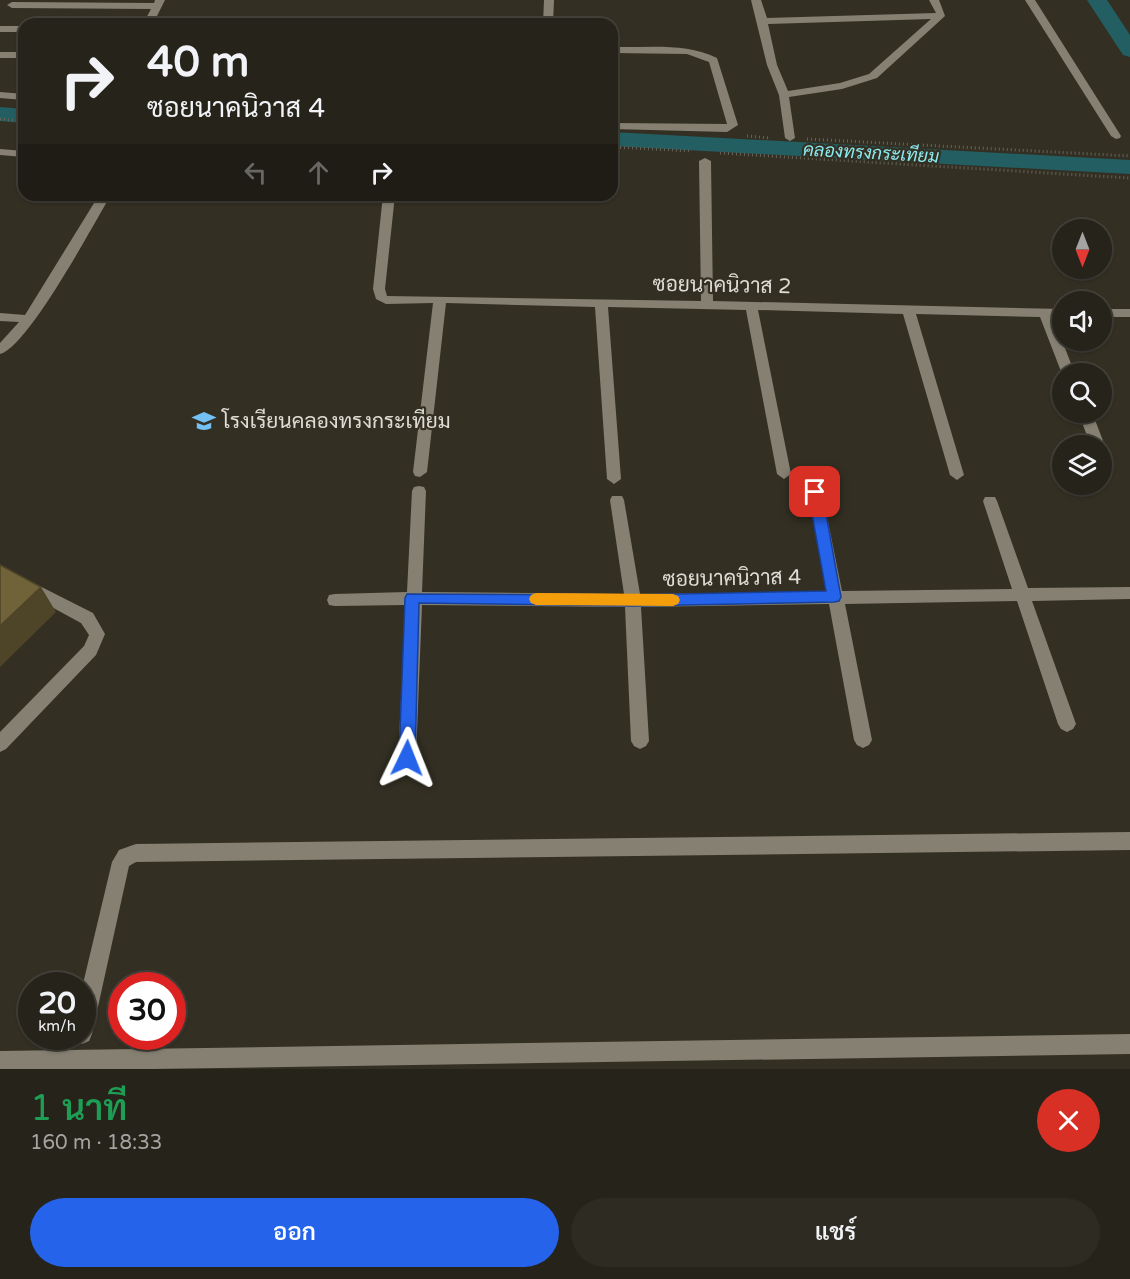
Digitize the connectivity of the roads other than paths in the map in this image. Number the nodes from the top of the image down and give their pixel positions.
1 (549, 0) edge
2 (934, 0) edge
3 (1030, 0) edge
4 (16, 3) edge
5 (159, 3) edge
6 (757, 5) edge
7 (0, 12) edge
8 (940, 12) dead end
9 (151, 18) edge
10 (548, 18) edge
11 (763, 21) junction
12 (0, 29) edge
13 (18, 29) edge
14 (618, 50) edge
15 (0, 55) edge
16 (18, 55) edge
17 (0, 95) edge
18 (784, 95) junction
19 (18, 96) edge
20 (618, 126) edge
21 (1116, 135) dead end
22 (790, 138) road end
23 (0, 152) edge
24 (18, 154) edge
25 (707, 155) road end
26 (101, 201) edge
27 (388, 201) edge
28 (440, 299) junction
29 (601, 302) junction
30 (707, 304) junction
31 (751, 305) junction
32 (908, 308) junction
33 (1045, 313) junction
34 (1052, 313) edge
35 (1112, 313) edge
36 (1130, 314) edge
37 (0, 317) edge
38 (28, 319) junction
39 (0, 350) edge
40 (1065, 363) edge
41 (420, 472) dead end
42 (784, 474) dead end
43 (957, 475) dead end
44 (614, 479) dead end
45 (419, 491) dead end
46 (815, 492) dead end
47 (617, 500) dead end
48 (990, 501) dead end
49 (0, 572) edge
50 (1130, 593) edge
51 (1024, 596) junction
52 (834, 597) junction
53 (412, 598) junction
54 (335, 600) dead end
55 (633, 600) junction
56 (1067, 724) dead end
57 (863, 740) dead end
58 (640, 741) dead end
59 (0, 744) edge
60 (407, 758) dead end
61 (1130, 841) edge
62 (96, 973) edge
63 (1130, 1044) edge
64 (79, 1050) edge
65 (77, 1059) junction
66 (0, 1061) edge

1 - 10 street
2 - 8 street
3 - 21 street
4 - 5 street
4 - 7 street
5 - 9 street
6 - 11 street
11 - 18 street
11 - 18 street
12 - 13 street
14 - 20 street
15 - 16 street
17 - 19 street
18 - 22 street
23 - 24 street
25 - 30 street
26 - 38 street
27 - 28 street, ซอยนาคนิวาส 2
28 - 29 street, ซอยนาคนิวาส 2
28 - 41 street
29 - 30 street, ซอยนาคนิวาส 2
29 - 44 street
30 - 31 street, ซอยนาคนิวาส 2
31 - 32 street, ซอยนาคนิวาส 2
31 - 42 street
32 - 33 street, ซอยนาคนิวาส 2
32 - 43 street
33 - 34 street, ซอยนาคนิวาส 2
33 - 40 street
35 - 36 street
37 - 38 street
38 - 39 street
45 - 53 street
46 - 52 street
47 - 55 street
48 - 51 street
49 - 59 street
50 - 51 street, ซอยนาคนิวาส 4
51 - 52 street, ซอยนาคนิวาส 4
51 - 56 street
52 - 55 street, ซอยนาคนิวาส 4
52 - 57 street
53 - 54 street, ซอยนาคนิวาส 4
53 - 55 street, ซอยนาคนิวาส 4
53 - 60 street
55 - 58 street
61 - 62 street
63 - 65 street
64 - 65 street
65 - 66 street

